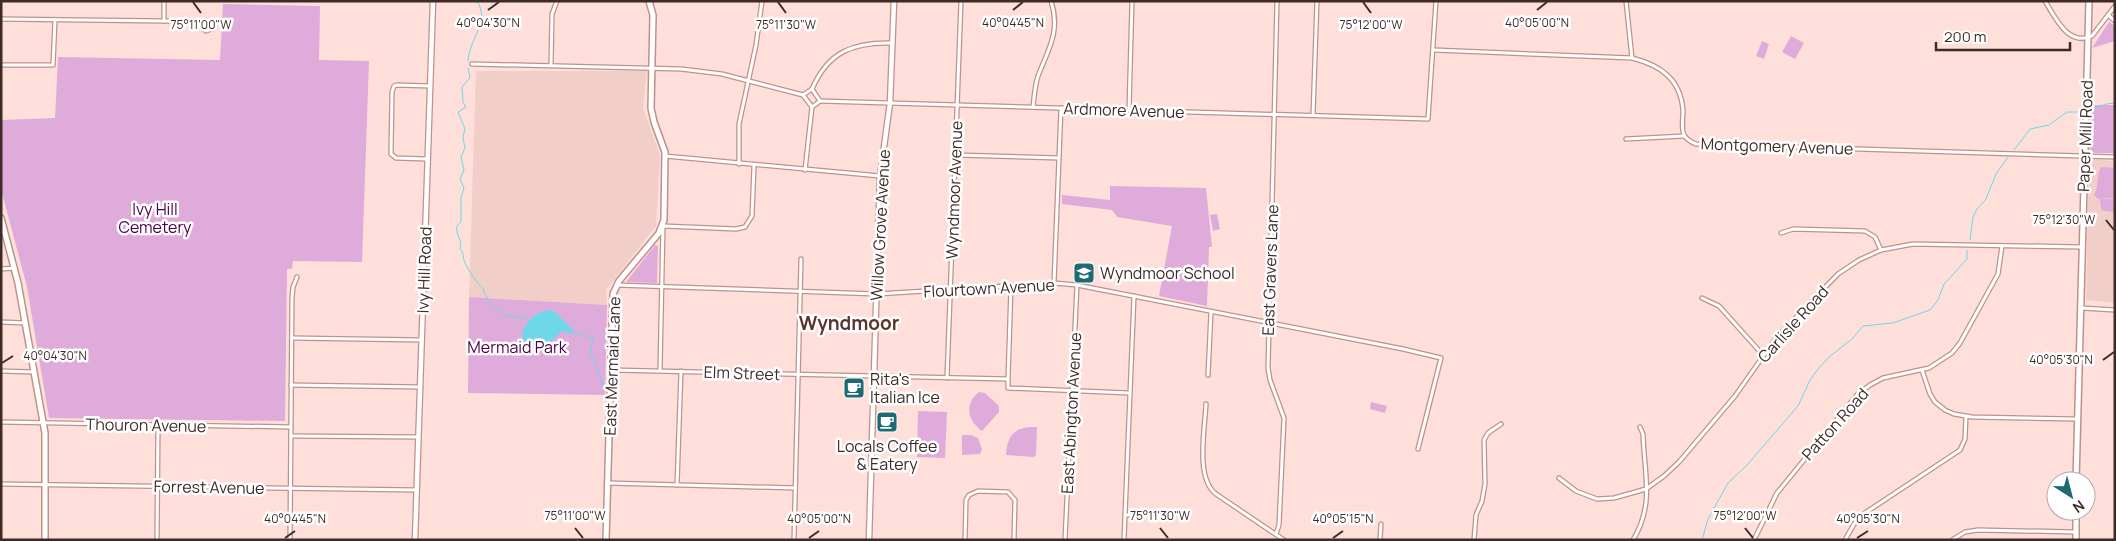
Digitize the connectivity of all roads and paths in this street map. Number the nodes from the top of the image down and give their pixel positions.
1 (164, 1) edge
2 (433, 1) edge
3 (557, 1) edge
4 (649, 1) edge
5 (762, 1) edge
6 (894, 1) edge
7 (961, 1) edge
8 (1051, 1) edge
9 (1132, 1) edge
10 (1277, 1) edge
11 (1316, 1) edge
12 (1436, 1) edge
13 (1626, 1) edge
14 (2045, 1) edge
15 (2089, 1) edge
16 (2115, 6) edge
17 (2108, 16) junction
18 (1, 19) edge
19 (55, 20) junction
20 (2115, 20) edge
21 (164, 21) junction
22 (202, 22) junction
23 (2088, 38) junction
24 (892, 43) junction
25 (1434, 50) junction
26 (1632, 58) junction
27 (472, 64) dead end
28 (1, 65) edge
29 (551, 65) junction
30 (652, 68) junction
31 (749, 81) junction
32 (430, 86) junction
33 (812, 89) junction
34 (803, 95) junction
35 (820, 101) junction
36 (890, 103) junction
37 (957, 105) junction
38 (812, 107) junction
39 (1033, 107) junction
40 (1061, 108) junction
41 (1129, 110) junction
42 (1275, 114) junction
43 (1313, 115) junction
44 (1684, 136) junction
45 (1626, 139) dead end
46 (956, 155) junction
47 (665, 156) junction
48 (2085, 156) junction
49 (2115, 157) edge
50 (1059, 158) junction
51 (427, 159) junction
52 (738, 164) junction
53 (754, 166) junction
54 (805, 170) junction
55 (880, 176) junction
56 (1, 218) edge
57 (663, 226) junction
58 (1782, 233) dead end
59 (2002, 246) junction
60 (2081, 247) junction
61 (1881, 250) junction
62 (801, 259) dead end
63 (15, 268) junction
64 (1, 269) edge
65 (298, 277) dead end
66 (1054, 283) junction
67 (616, 285) junction
68 (1077, 285) junction
69 (661, 286) junction
70 (1011, 286) junction
71 (950, 289) junction
72 (800, 292) junction
73 (877, 294) junction
74 (1134, 296) junction
75 (1702, 298) dead end
76 (2081, 308) junction
77 (2115, 310) edge
78 (1211, 312) junction
79 (1, 322) edge
80 (26, 323) junction
81 (1269, 324) junction
82 (292, 338) junction
83 (422, 340) junction
84 (1763, 355) junction
85 (611, 370) junction
86 (660, 370) junction
87 (681, 370) junction
88 (1922, 370) junction
89 (1, 371) edge
90 (34, 372) junction
91 (799, 374) junction
92 (1208, 375) dead end
93 (873, 377) junction
94 (947, 378) junction
95 (1008, 379) junction
96 (292, 385) junction
97 (420, 387) junction
98 (1071, 391) junction
99 (1129, 394) junction
100 (1206, 404) dead end
101 (1966, 416) junction
102 (2077, 419) junction
103 (1, 422) edge
104 (43, 424) junction
105 (1501, 424) dead end
106 (158, 426) junction
107 (291, 427) junction
108 (1640, 427) dead end
109 (291, 436) junction
110 (418, 437) junction
111 (1418, 449) dead end
112 (2076, 471) edge
113 (1559, 478) dead end
114 (607, 483) junction
115 (1, 484) edge
116 (45, 485) junction
117 (677, 485) junction
118 (158, 486) junction
119 (290, 488) junction
120 (795, 488) junction
121 (1646, 489) junction
122 (416, 490) junction
123 (1125, 515) junction
124 (1139, 515) dead end
125 (2076, 521) edge
126 (1381, 524) dead end
127 (2076, 532) junction
128 (1276, 534) junction
129 (45, 540) edge
130 (157, 540) edge
131 (290, 540) edge
132 (415, 540) edge
133 (606, 540) edge
134 (794, 540) edge
135 (869, 540) edge
136 (965, 540) edge
137 (1014, 540) edge
138 (1065, 540) edge
139 (1124, 540) edge
140 (1284, 540) edge
141 (1380, 540) edge
142 (1474, 540) edge
143 (1633, 540) edge
144 (1754, 540) edge
145 (1845, 540) edge
146 (1952, 540) edge
147 (2076, 540) edge

1 - 21 street
2 - 32 street, Ivy Hill Road
3 - 29 street
4 - 30 main road
5 - 31 street
6 - 24 street, Willow Grove Avenue
7 - 37 street, Wyndmoor Avenue
8 - 39 street
9 - 41 street
10 - 42 street, East Gravers Lane
11 - 43 street
12 - 25 street
13 - 26 street
14 - 23 street
15 - 23 main road, Paper Mill Road
16 - 17 street
17 - 20 street
17 - 23 street
18 - 19 street
19 - 21 street
19 - 28 street
21 - 22 street
22 - 22 street
23 - 48 main road, Paper Mill Road
24 - 33 street
24 - 36 street, Willow Grove Avenue
25 - 26 street, Montgomery Avenue
25 - 43 street, Ardmore Avenue
26 - 44 street, Montgomery Avenue
27 - 29 street
29 - 30 street
30 - 31 street
30 - 47 main road
31 - 34 street
31 - 52 street
32 - 51 street, Ivy Hill Road
32 - 51 street
33 - 34 street
33 - 35 street
34 - 38 street
35 - 36 street, Ardmore Avenue
35 - 38 street
36 - 37 street, Ardmore Avenue
36 - 55 street, Willow Grove Avenue
37 - 39 street, Ardmore Avenue
37 - 46 street, Wyndmoor Avenue
38 - 54 street
39 - 40 street, Ardmore Avenue
40 - 41 street, Ardmore Avenue
40 - 50 street
41 - 42 street, Ardmore Avenue
42 - 43 street, Ardmore Avenue
42 - 81 street, East Gravers Lane
44 - 45 street
44 - 48 street, Montgomery Avenue
46 - 50 street
46 - 71 street, Wyndmoor Avenue
47 - 52 street
47 - 57 main road
48 - 49 street, Montgomery Avenue
48 - 60 main road, Paper Mill Road
50 - 66 street
51 - 83 street, Ivy Hill Road
52 - 53 street
53 - 54 street
53 - 57 street
54 - 55 street
55 - 73 street, Willow Grove Avenue
56 - 63 main road
57 - 67 main road, East Mermaid Lane
57 - 69 street
58 - 61 street
59 - 60 street, Carlisle Road
59 - 61 street, Carlisle Road
59 - 88 street, Patton Road
60 - 76 main road, Paper Mill Road
61 - 84 street, Carlisle Road
62 - 72 street
63 - 64 street
63 - 80 main road
65 - 82 street
66 - 68 street, Flourtown Avenue
66 - 70 street, Flourtown Avenue
67 - 69 street, Flourtown Avenue
67 - 85 main road, East Mermaid Lane
68 - 74 street, Flourtown Avenue
68 - 98 street, East Abington Avenue
69 - 72 street, Flourtown Avenue
69 - 86 street
70 - 71 street, Flourtown Avenue
70 - 95 street
71 - 73 street, Flourtown Avenue
71 - 94 street, Wyndmoor Avenue
72 - 73 street, Flourtown Avenue
72 - 91 street
73 - 93 street, Willow Grove Avenue
74 - 78 street, Flourtown Avenue
74 - 99 street
75 - 84 street
76 - 77 street
76 - 102 main road, Paper Mill Road
78 - 81 street, Flourtown Avenue
78 - 92 street
79 - 80 street
80 - 90 main road
81 - 111 street, Flourtown Avenue
81 - 128 street, East Gravers Lane
82 - 83 street
82 - 96 street
83 - 97 street, Ivy Hill Road
84 - 121 street, Carlisle Road
85 - 86 street, Elm Street
85 - 114 main road, East Mermaid Lane
86 - 87 street, Elm Street
87 - 91 street, Elm Street
87 - 117 street
88 - 101 street
88 - 144 street, Patton Road
89 - 90 street
90 - 104 main road
91 - 93 street, Elm Street
91 - 120 street
93 - 94 street, Elm Street
93 - 135 street, Willow Grove Avenue
94 - 95 street, Elm Street
95 - 98 street
96 - 97 street
96 - 107 street
97 - 110 street, Ivy Hill Road
98 - 99 street
98 - 138 street, East Abington Avenue
99 - 123 street
100 - 128 street
101 - 102 street
101 - 145 street
102 - 112 main road, Paper Mill Road
103 - 104 street, Thouron Avenue
104 - 106 street, Thouron Avenue
104 - 116 main road
105 - 142 street
106 - 107 street, Thouron Avenue
106 - 118 street
107 - 109 street
108 - 121 street
109 - 110 street
109 - 119 street
110 - 122 street, Ivy Hill Road
113 - 121 street, Carlisle Road
114 - 117 street
114 - 133 main road, East Mermaid Lane
115 - 116 street, Forrest Avenue
116 - 118 street, Forrest Avenue
116 - 129 main road
117 - 120 street
118 - 119 street, Forrest Avenue
118 - 130 street
119 - 122 street, Forrest Avenue
119 - 131 street
120 - 134 street
121 - 143 street
122 - 132 street, Ivy Hill Road
123 - 124 street
123 - 139 street
125 - 127 main road
126 - 141 street
127 - 146 street
127 - 147 main road
128 - 140 street
136 - 137 street

